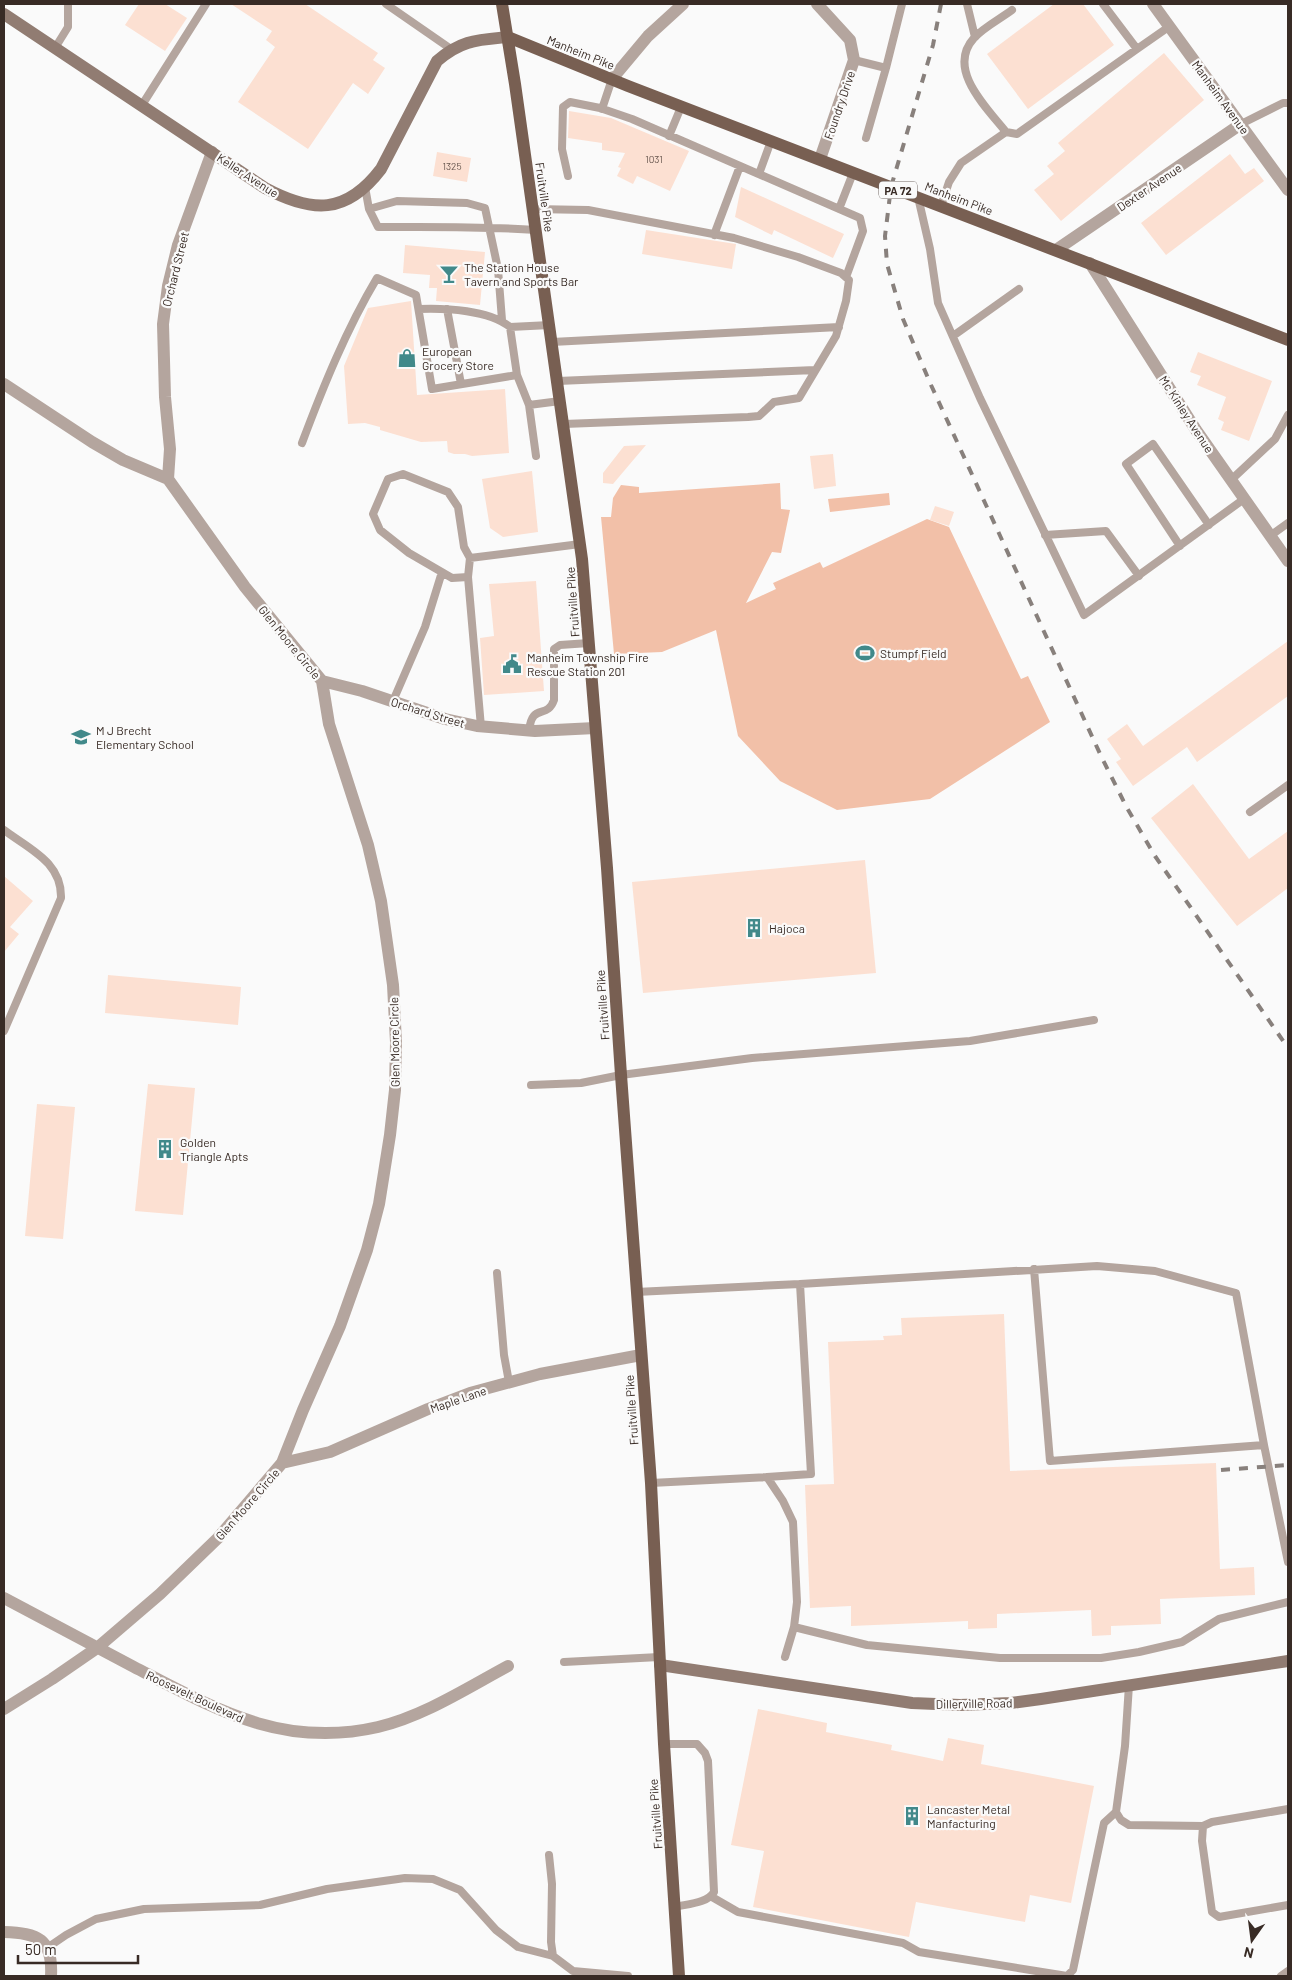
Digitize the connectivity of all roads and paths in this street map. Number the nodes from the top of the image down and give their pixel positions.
1 (68, 4) edge
2 (206, 4) edge
3 (386, 4) edge
4 (502, 4) edge
5 (683, 4) edge
6 (817, 4) edge
7 (902, 4) edge
8 (967, 4) edge
9 (1103, 4) edge
10 (1154, 4) edge
11 (1012, 10) dead end
12 (4, 14) edge
13 (1170, 26) junction
14 (508, 37) junction
15 (975, 37) junction
16 (55, 48) junction
17 (451, 48) junction
18 (1137, 49) junction
19 (854, 60) junction
20 (886, 68) junction
21 (612, 79) junction
22 (1288, 103) edge
23 (142, 105) junction
24 (681, 106) junction
25 (602, 109) junction
26 (1241, 124) junction
27 (1006, 132) junction
28 (669, 136) junction
29 (866, 138) dead end
30 (771, 141) junction
31 (212, 152) junction
32 (820, 159) junction
33 (740, 166) junction
34 (853, 173) junction
35 (759, 174) junction
36 (568, 176) dead end
37 (366, 187) junction
38 (1288, 190) edge
39 (918, 197) junction
40 (941, 206) junction
41 (369, 209) junction
42 (533, 209) junction
43 (838, 209) junction
44 (490, 227) junction
45 (536, 230) junction
46 (714, 235) junction
47 (1056, 250) junction
48 (1090, 264) junction
49 (846, 277) junction
50 (1019, 289) dead end
51 (419, 309) junction
52 (447, 309) junction
53 (502, 320) junction
54 (550, 325) junction
55 (510, 327) junction
56 (839, 327) junction
57 (953, 336) junction
58 (1288, 340) edge
59 (552, 342) junction
60 (815, 370) junction
61 (517, 376) junction
62 (558, 381) junction
63 (4, 384) edge
64 (461, 384) junction
65 (560, 400) junction
66 (529, 405) junction
67 (1288, 415) edge
68 (564, 424) junction
69 (302, 443) dead end
70 (536, 456) dead end
71 (168, 479) junction
72 (1231, 480) junction
73 (1244, 499) junction
74 (1288, 523) edge
75 (1209, 525) junction
76 (1045, 535) junction
77 (1270, 536) junction
78 (580, 544) junction
79 (1180, 546) junction
80 (470, 558) junction
81 (1288, 561) edge
82 (442, 572) junction
83 (1139, 576) junction
84 (468, 577) junction
85 (588, 643) junction
86 (322, 681) junction
87 (393, 701) junction
88 (480, 726) junction
89 (595, 728) junction
90 (529, 731) junction
91 (1288, 785) edge
92 (1250, 812) dead end
93 (4, 830) edge
94 (6, 1020) edge
95 (1094, 1020) dead end
96 (4, 1031) edge
97 (620, 1075) junction
98 (531, 1085) dead end
99 (1034, 1269) junction
100 (497, 1274) dead end
101 (800, 1284) junction
102 (636, 1292) junction
103 (641, 1355) junction
104 (509, 1382) junction
105 (1264, 1445) junction
106 (282, 1463) junction
107 (767, 1477) junction
108 (651, 1483) junction
109 (1288, 1562) edge
110 (4, 1598) edge
111 (1288, 1602) edge
112 (794, 1627) junction
113 (96, 1648) junction
114 (786, 1657) dead end
115 (659, 1661) junction
116 (1288, 1661) edge
117 (564, 1662) dead end
118 (508, 1666) dead end
119 (1129, 1685) junction
120 (4, 1709) edge
121 (664, 1744) junction
122 (1288, 1809) edge
123 (1116, 1812) junction
124 (1203, 1826) junction
125 (549, 1855) dead end
126 (712, 1897) junction
127 (1288, 1905) edge
128 (675, 1907) junction
129 (4, 1932) edge
130 (48, 1948) junction
131 (553, 1956) junction
132 (1288, 1970) edge
133 (51, 1976) edge
134 (628, 1976) edge
135 (679, 1976) edge
136 (1282, 1976) edge

1 - 16 lane
2 - 23 lane
3 - 17 lane
4 - 14 main road, Fruitville Pike
5 - 21 street
6 - 19 street, Foundry Drive
7 - 20 lane
8 - 15 lane
9 - 18 lane
10 - 13 street, Manheim Avenue
11 - 15 lane
12 - 16 main road, Keller Avenue
13 - 18 lane
13 - 26 street, Manheim Avenue
14 - 17 main road, Keller Avenue
14 - 21 main road, Manheim Pike / PA 72
14 - 42 main road, Fruitville Pike
15 - 27 lane
16 - 23 main road, Keller Avenue
17 - 37 main road, Keller Avenue
18 - 27 lane
19 - 20 lane
19 - 32 street, Foundry Drive
20 - 29 lane
21 - 24 main road, Manheim Pike / PA 72
21 - 25 lane
22 - 26 lane
23 - 31 main road, Keller Avenue
24 - 28 lane
24 - 30 main road, Manheim Pike / PA 72
25 - 28 lane
25 - 36 lane
26 - 38 street, Manheim Avenue
26 - 47 street, Dexter Avenue
27 - 40 lane
28 - 33 lane
30 - 32 main road, Manheim Pike / PA 72
30 - 35 lane
31 - 37 main road, Keller Avenue
31 - 71 street, Orchard Street
32 - 34 main road, Manheim Pike / PA 72
33 - 35 lane
33 - 46 lane
34 - 39 main road, Manheim Pike / PA 72
34 - 43 lane
35 - 43 lane
37 - 41 lane
39 - 40 main road, Manheim Pike / PA 72
39 - 57 lane
40 - 47 main road, Manheim Pike / PA 72
41 - 44 lane
41 - 44 lane
42 - 45 main road, Fruitville Pike
42 - 46 lane
43 - 49 lane
44 - 45 lane
44 - 53 lane
45 - 54 main road, Fruitville Pike
46 - 49 lane
47 - 48 main road, Manheim Pike / PA 72
48 - 58 main road, Manheim Pike / PA 72
48 - 72 street, Mc Kinley Avenue
49 - 56 lane
50 - 57 lane
51 - 52 lane
51 - 64 lane
51 - 69 lane
52 - 53 lane
52 - 64 lane
53 - 55 lane
54 - 55 lane
54 - 59 main road, Fruitville Pike
55 - 61 lane
56 - 59 lane
56 - 60 lane
57 - 76 lane
59 - 62 main road, Fruitville Pike
60 - 62 lane
60 - 68 lane
61 - 64 lane
61 - 66 lane
62 - 65 main road, Fruitville Pike
63 - 71 street
65 - 66 lane
65 - 68 main road, Fruitville Pike
66 - 70 lane
67 - 72 lane
68 - 78 main road, Fruitville Pike
71 - 86 street, Glen Moore Circle
72 - 73 street, Mc Kinley Avenue
73 - 75 lane
73 - 77 street, Mc Kinley Avenue
74 - 77 lane
75 - 79 lane
75 - 79 lane
76 - 83 lane
76 - 83 lane
77 - 81 street, Mc Kinley Avenue
78 - 80 lane
78 - 85 main road, Fruitville Pike
79 - 83 lane
80 - 82 lane
80 - 84 lane
82 - 84 lane
82 - 87 lane
84 - 88 lane
85 - 89 main road, Fruitville Pike
85 - 90 lane
86 - 87 street, Orchard Street
86 - 106 street, Glen Moore Circle
87 - 88 street, Orchard Street
88 - 90 street, Orchard Street
89 - 90 street, Orchard Street
89 - 97 main road, Fruitville Pike
91 - 92 lane
93 - 94 lane
94 - 96 lane
95 - 97 lane
97 - 98 lane
97 - 102 main road, Fruitville Pike
99 - 101 lane
99 - 105 lane
99 - 105 lane
100 - 104 lane
101 - 102 lane
101 - 107 lane
102 - 103 main road, Fruitville Pike
103 - 104 street, Maple Lane
103 - 108 main road, Fruitville Pike
104 - 106 street, Maple Lane
105 - 109 lane
106 - 113 street, Glen Moore Circle
107 - 108 lane
107 - 112 lane
108 - 115 main road, Fruitville Pike
110 - 113 street, Roosevelt Boulevard
111 - 112 lane
112 - 114 lane
113 - 118 street, Roosevelt Boulevard
113 - 120 street, Glen Moore Circle
115 - 117 lane
115 - 119 main road, Dillerville Road
115 - 121 main road, Fruitville Pike
116 - 119 main road, Dillerville Road
119 - 123 lane
121 - 126 lane
121 - 128 main road, Fruitville Pike
122 - 124 lane
123 - 124 lane
123 - 126 lane
124 - 127 lane
125 - 131 lane
126 - 128 lane
128 - 135 main road, Fruitville Pike
129 - 130 street
130 - 131 lane
130 - 133 street
131 - 134 lane
132 - 136 lane

